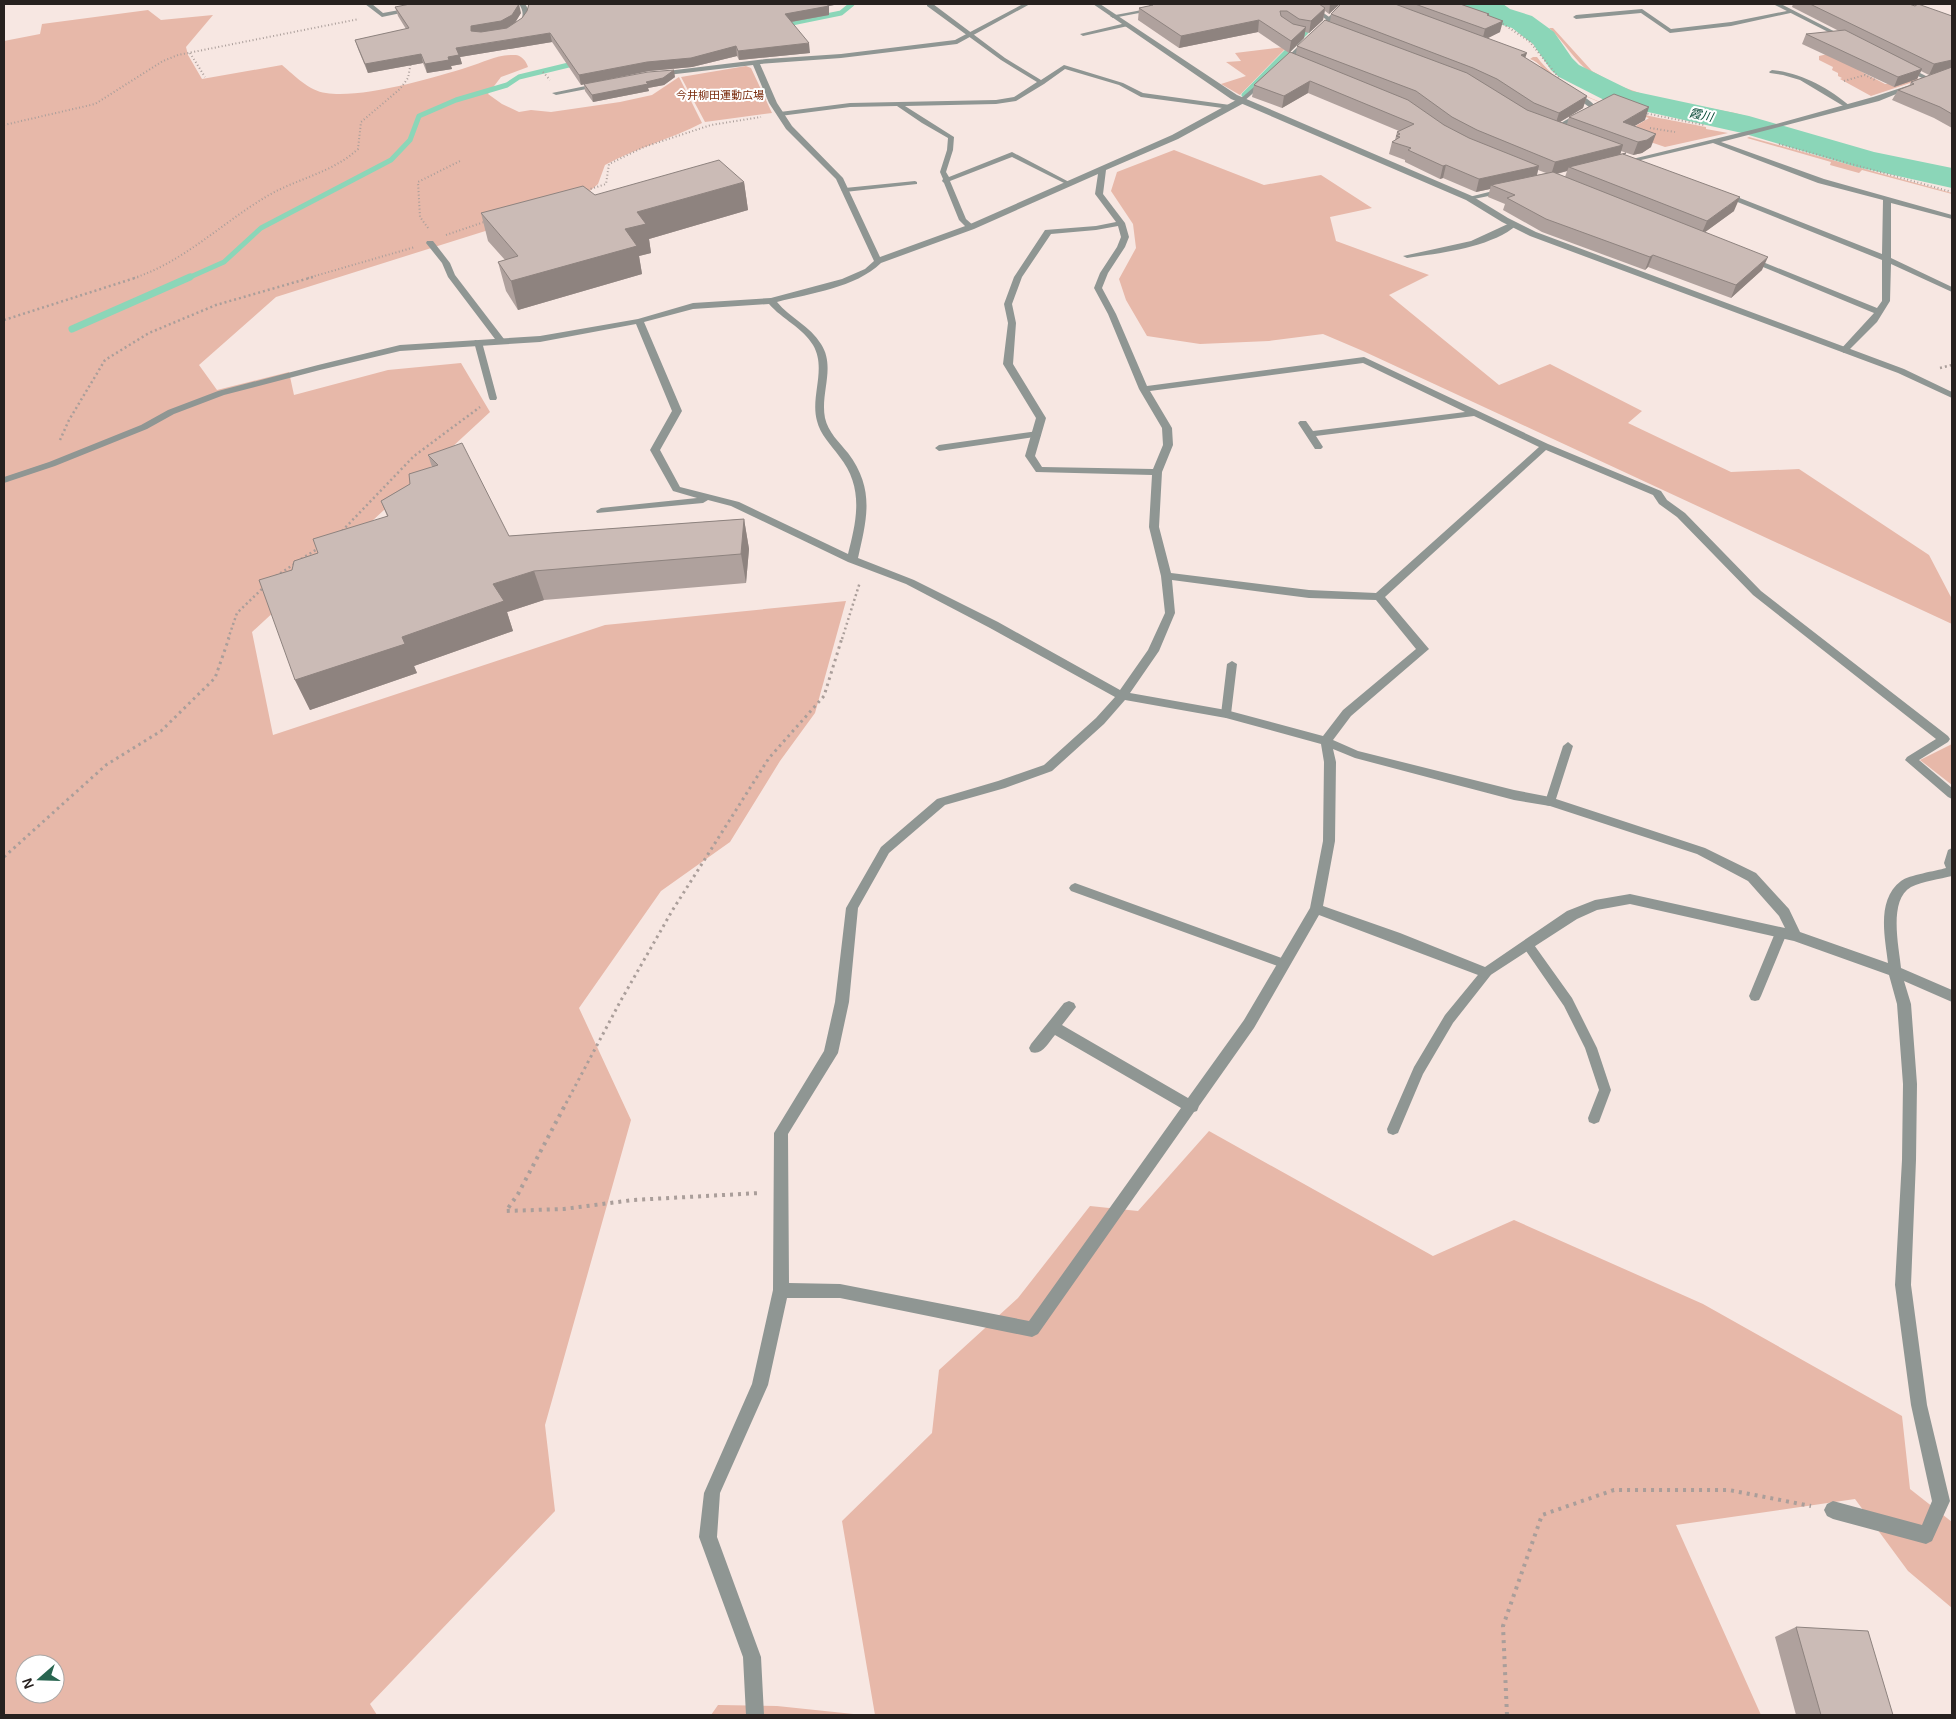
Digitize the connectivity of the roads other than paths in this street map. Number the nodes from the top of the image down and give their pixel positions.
1 (368, 4) edge
2 (441, 4) edge
3 (522, 4) edge
4 (930, 4) edge
5 (1027, 4) edge
6 (1096, 4) edge
7 (1183, 4) edge
8 (1307, 4) edge
9 (1345, 4) edge
10 (1777, 4) edge
11 (1616, 6) dead end
12 (1626, 12) junction
13 (1792, 12) junction
14 (1113, 16) junction
15 (1576, 17) dead end
16 (1329, 19) junction
17 (1126, 25) junction
18 (516, 31) edge
19 (1083, 34) dead end
20 (970, 35) junction
21 (1852, 42) edge
22 (1287, 60) junction
23 (756, 63) junction
24 (1896, 63) edge
25 (1280, 66) edge
26 (1304, 66) edge
27 (1772, 72) dead end
28 (650, 75) edge
29 (1268, 77) edge
30 (612, 82) edge
31 (1042, 83) junction
32 (1565, 91) edge
33 (556, 93) dead end
34 (1242, 101) junction
35 (898, 104) junction
36 (1847, 106) junction
37 (1230, 107) junction
38 (780, 114) junction
39 (1546, 126) edge
40 (1555, 130) junction
41 (1563, 133) edge
42 (1714, 141) junction
43 (1619, 155) edge
44 (1632, 160) junction
45 (1614, 164) edge
46 (1646, 165) edge
47 (1102, 169) junction
48 (945, 181) junction
49 (914, 183) dead end
50 (1068, 183) junction
51 (1512, 188) edge
52 (846, 190) junction
53 (1717, 192) edge
54 (1469, 198) junction
55 (1887, 198) junction
56 (1952, 217) edge
57 (1120, 223) junction
58 (1513, 225) junction
59 (971, 227) junction
60 (433, 240) road end
61 (1407, 256) dead end
62 (1745, 258) edge
63 (1887, 259) junction
64 (878, 261) junction
65 (1952, 280) edge
66 (1942, 285) junction
67 (1952, 290) edge
68 (771, 301) junction
69 (1880, 312) junction
70 (638, 321) junction
71 (501, 341) junction
72 (478, 342) junction
73 (1844, 350) junction
74 (1144, 389) junction
75 (1952, 395) edge
76 (493, 398) road end
77 (1476, 413) junction
78 (1303, 422) dead end
79 (1038, 434) junction
80 (1312, 434) junction
81 (1545, 446) junction
82 (1318, 447) dead end
83 (939, 448) dead end
84 (1157, 472) junction
85 (4, 480) edge
86 (710, 499) junction
87 (601, 511) dead end
88 (852, 560) junction
89 (1166, 576) junction
90 (1379, 598) junction
91 (1232, 664) dead end
92 (1122, 696) junction
93 (1226, 714) junction
94 (1326, 741) junction
95 (1568, 746) dead end
96 (1952, 794) edge
97 (1550, 802) junction
98 (1952, 853) edge
99 (1952, 866) edge
100 (1952, 871) edge
101 (1075, 888) dead end
102 (1316, 910) junction
103 (1781, 933) junction
104 (1796, 936) junction
105 (1528, 945) junction
106 (1283, 963) junction
107 (1895, 971) junction
108 (1486, 973) junction
109 (1755, 996) dead end
110 (1952, 996) edge
111 (1069, 1007) dead end
112 (1053, 1027) junction
113 (1036, 1048) dead end
114 (1192, 1107) junction
115 (1594, 1118) dead end
116 (1393, 1129) dead end
117 (781, 1290) junction
118 (1947, 1504) edge
119 (1832, 1510) road end
120 (755, 1715) edge

1 - 2 street
3 - 18 street
4 - 20 lane
5 - 20 street
6 - 14 street
7 - 14 lane
8 - 16 lane
9 - 16 street
10 - 13 street
11 - 12 lane
12 - 13 lane
12 - 15 lane
13 - 21 street
14 - 17 street
16 - 22 street
17 - 19 lane
17 - 34 street
20 - 23 street
20 - 31 lane
22 - 25 lane
22 - 26 street
23 - 28 street
23 - 38 street
24 - 36 street
27 - 36 lane
29 - 34 lane
30 - 33 street
31 - 35 lane
31 - 37 lane
32 - 40 street
34 - 37 street
34 - 54 street
35 - 38 lane
35 - 48 lane
36 - 42 street
37 - 47 street
38 - 52 street
39 - 40 street
40 - 41 street
42 - 44 street
42 - 55 street
43 - 44 street
44 - 45 street
44 - 46 street
47 - 50 street
47 - 57 street
48 - 50 lane
48 - 59 lane
49 - 52 lane
50 - 59 street
51 - 54 street
52 - 64 street
53 - 63 street
54 - 58 street
55 - 56 street
55 - 63 street
57 - 74 street
57 - 79 street
58 - 61 lane
58 - 73 street
59 - 64 street
60 - 71 lane
62 - 69 street
63 - 66 street
63 - 69 street
64 - 68 street
65 - 66 street
66 - 67 street
68 - 70 street
68 - 88 street
69 - 73 street
70 - 71 street
70 - 86 street
71 - 72 street
72 - 76 lane
72 - 85 street
73 - 75 street
74 - 77 street
74 - 84 street
77 - 80 street
77 - 81 street
78 - 80 street
79 - 83 lane
79 - 84 street
80 - 82 street
81 - 90 street
81 - 96 street
84 - 89 street
86 - 87 street
86 - 88 street
88 - 92 street
89 - 90 street
89 - 92 street
90 - 94 street
91 - 93 lane
92 - 93 street
92 - 117 street
93 - 94 street
94 - 97 street
94 - 102 street
95 - 97 lane
97 - 104 street
98 - 99 street
100 - 107 street
101 - 106 lane
102 - 106 street
102 - 108 street
103 - 104 street
103 - 105 street
103 - 109 lane
104 - 107 street
105 - 108 street
105 - 115 lane
106 - 114 street
107 - 110 street
107 - 118 street
108 - 116 lane
111 - 112 street
112 - 113 street
112 - 114 street
114 - 117 street
117 - 120 street
118 - 119 street

